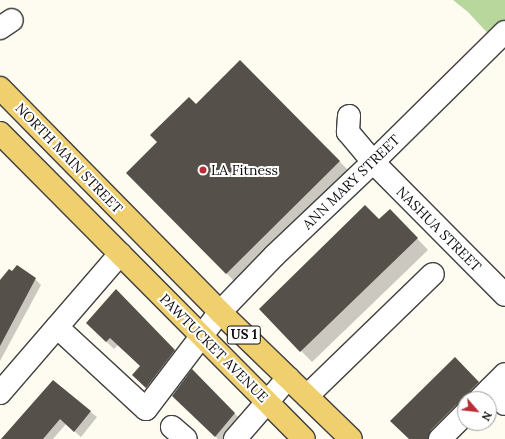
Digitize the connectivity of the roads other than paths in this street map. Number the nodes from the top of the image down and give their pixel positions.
1 (505, 32) edge
2 (0, 88) edge
3 (349, 116) dead end
4 (0, 133) edge
5 (373, 162) junction
6 (138, 229) junction
7 (122, 256) junction
8 (433, 274) dead end
9 (505, 295) edge
10 (220, 312) junction
11 (57, 327) junction
12 (202, 336) junction
13 (505, 374) edge
14 (288, 378) junction
15 (495, 391) edge
16 (0, 393) edge
17 (307, 396) junction
18 (268, 402) junction
19 (457, 422) edge
20 (235, 439) edge
21 (304, 439) edge
22 (351, 439) edge
23 (440, 439) edge

1 - 5 street, ANN MARY STREET
2 - 6 main road, NORTH MAIN STREET / US 1
3 - 5 street, NASHUA STREET
4 - 7 main road, US 1
5 - 9 street, NASHUA STREET
5 - 10 street, ANN MARY STREET
6 - 7 main road
6 - 10 main road, US 1
7 - 11 street
7 - 12 main road, PAWTUCKET AVENUE / US 1
8 - 17 street
10 - 12 street, ANN MARY STREET
10 - 14 main road, US 1
11 - 12 street, ANN MARY STREET
11 - 16 street
12 - 18 main road, PAWTUCKET AVENUE / US 1
13 - 15 street
14 - 17 main road, US 1
14 - 18 street
17 - 22 main road, US 1
18 - 20 street
18 - 21 main road, PAWTUCKET AVENUE / US 1
19 - 23 street

